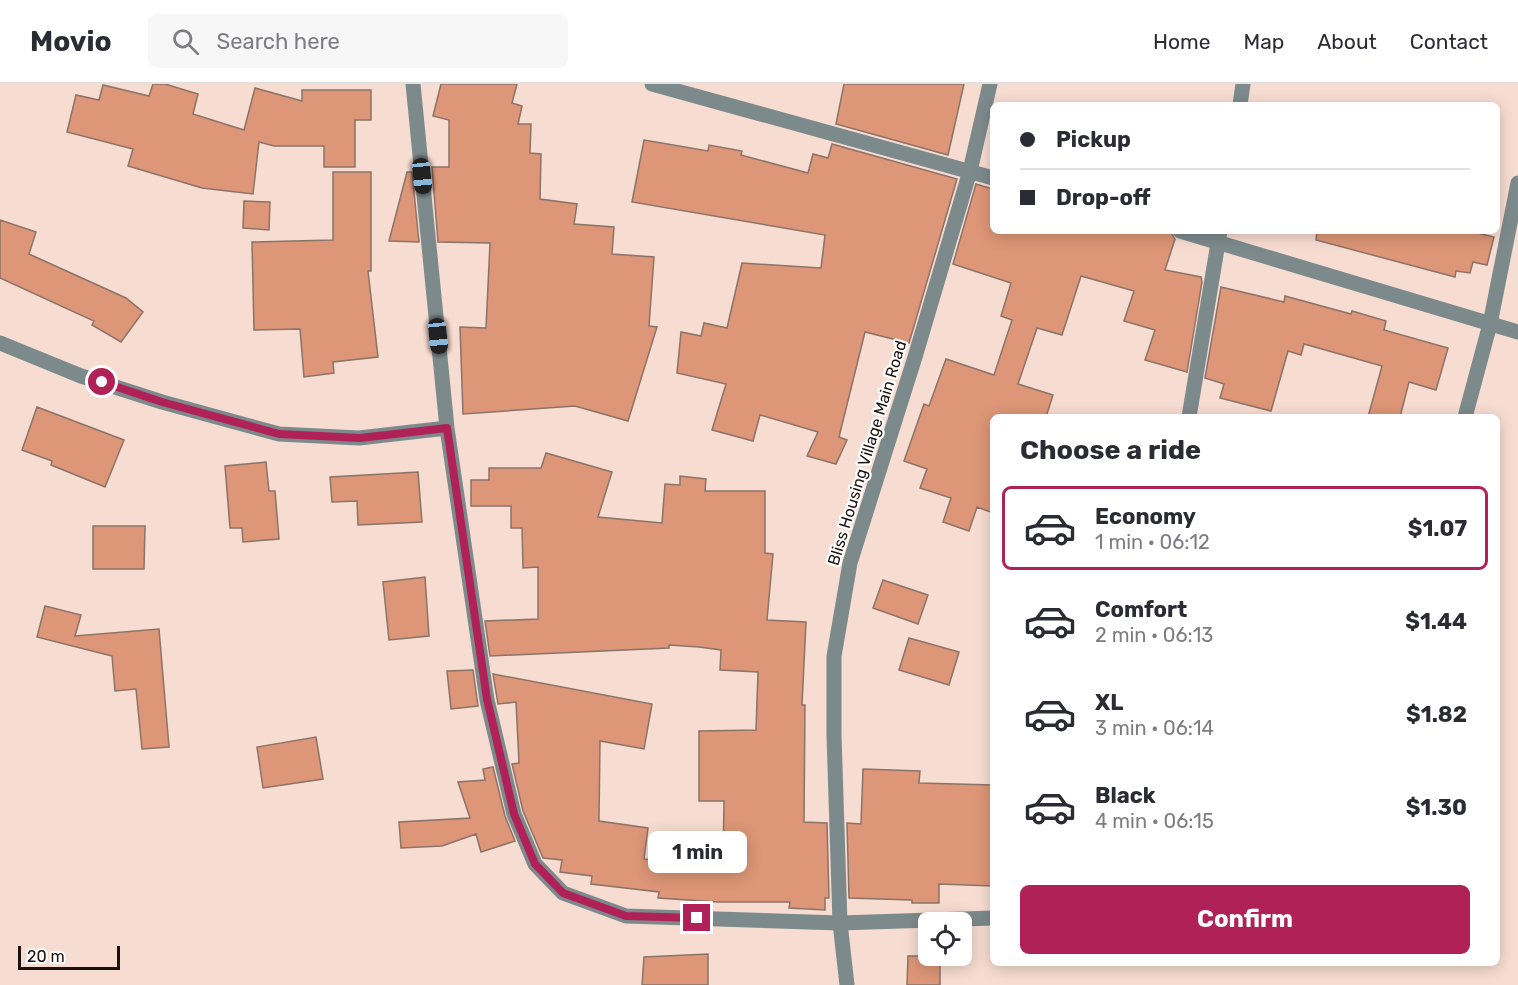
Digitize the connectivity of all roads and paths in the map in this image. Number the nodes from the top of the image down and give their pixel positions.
1 (413, 84) edge
2 (652, 84) edge
3 (990, 84) edge
4 (1243, 84) edge
5 (1240, 102) edge
6 (970, 171) junction
7 (990, 177) edge
8 (1518, 183) edge
9 (1204, 234) edge
10 (1220, 236) edge
11 (1490, 324) junction
12 (1518, 332) edge
13 (0, 343) edge
14 (1190, 414) edge
15 (1467, 414) edge
16 (447, 428) junction
17 (990, 918) edge
18 (840, 923) junction
19 (847, 985) edge

1 - 16 street
2 - 6 street
3 - 6 street, Bliss Housing Village Main Road
4 - 5 street
6 - 7 street
6 - 18 street, Bliss Housing Village Main Road
8 - 11 street
9 - 10 street
10 - 11 street
10 - 14 street
11 - 12 street
11 - 15 street
13 - 16 street
16 - 18 street
17 - 18 street
18 - 19 street, Bliss Housing Village Main Road

